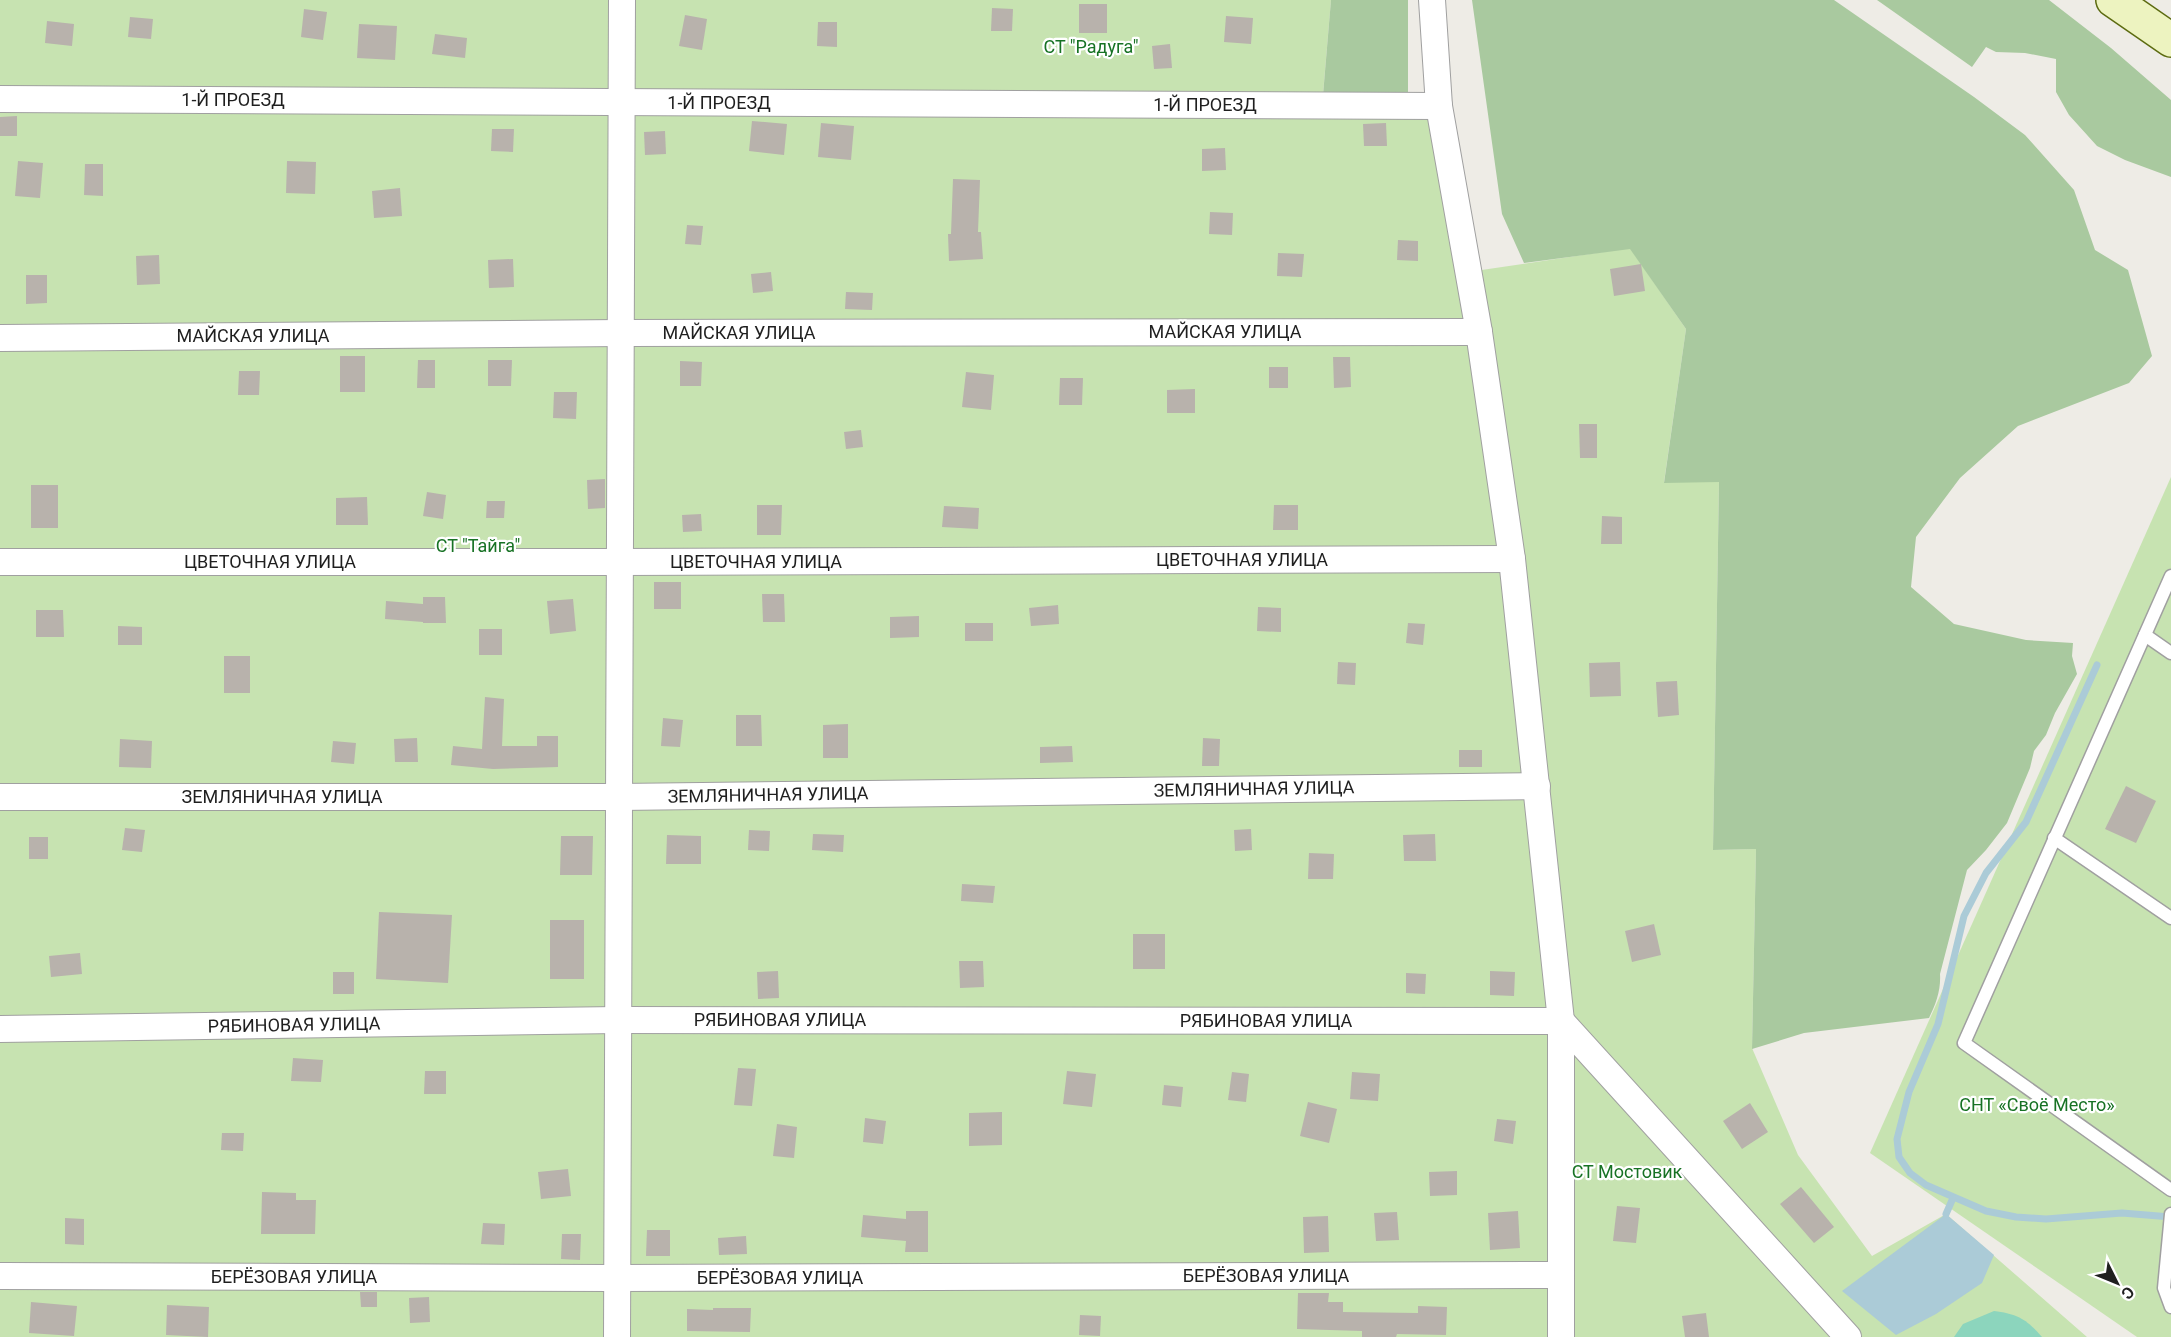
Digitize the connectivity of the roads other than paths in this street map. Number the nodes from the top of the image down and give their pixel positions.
1 (622, 0) edge
2 (1432, 0) edge
3 (2113, 0) edge
4 (2171, 40) edge
5 (0, 99) edge
6 (622, 102) junction
7 (1439, 106) junction
8 (1479, 332) junction
9 (621, 333) junction
10 (0, 338) edge
11 (1512, 559) junction
12 (0, 562) edge
13 (619, 562) junction
14 (2171, 576) edge
15 (2145, 635) junction
16 (2171, 653) edge
17 (1537, 786) junction
18 (0, 797) edge
19 (619, 797) junction
20 (2054, 838) junction
21 (2171, 918) edge
22 (618, 1020) junction
23 (1561, 1021) junction
24 (0, 1029) edge
25 (2171, 1190) edge
26 (2171, 1214) edge
27 (0, 1275) edge
28 (1561, 1275) junction
29 (617, 1278) junction
30 (2171, 1307) edge
31 (617, 1337) edge
32 (1561, 1337) edge
33 (1848, 1337) edge

1 - 6 street
2 - 7 street
3 - 4 main road
5 - 6 street, 1-Й ПРОЕЗД
6 - 7 street, 1-Й ПРОЕЗД
6 - 9 street
7 - 8 street
8 - 9 street, МАЙСКАЯ УЛИЦА
8 - 11 street
9 - 10 street, МАЙСКАЯ УЛИЦА
9 - 13 street
11 - 13 street, ЦВЕТОЧНАЯ УЛИЦА
11 - 17 street
12 - 13 street, ЦВЕТОЧНАЯ УЛИЦА
13 - 19 street
14 - 15 lane
15 - 16 lane
15 - 20 lane
17 - 19 street, ЗЕМЛЯНИЧНАЯ УЛИЦА
17 - 23 street
18 - 19 street, ЗЕМЛЯНИЧНАЯ УЛИЦА
19 - 22 street
20 - 21 lane
20 - 25 lane
22 - 23 street, РЯБИНОВАЯ УЛИЦА
22 - 24 street, РЯБИНОВАЯ УЛИЦА
22 - 29 street
23 - 28 street
23 - 33 street
26 - 30 lane
27 - 29 street, БЕРЁЗОВАЯ УЛИЦА
28 - 29 street, БЕРЁЗОВАЯ УЛИЦА
28 - 32 street
29 - 31 street

